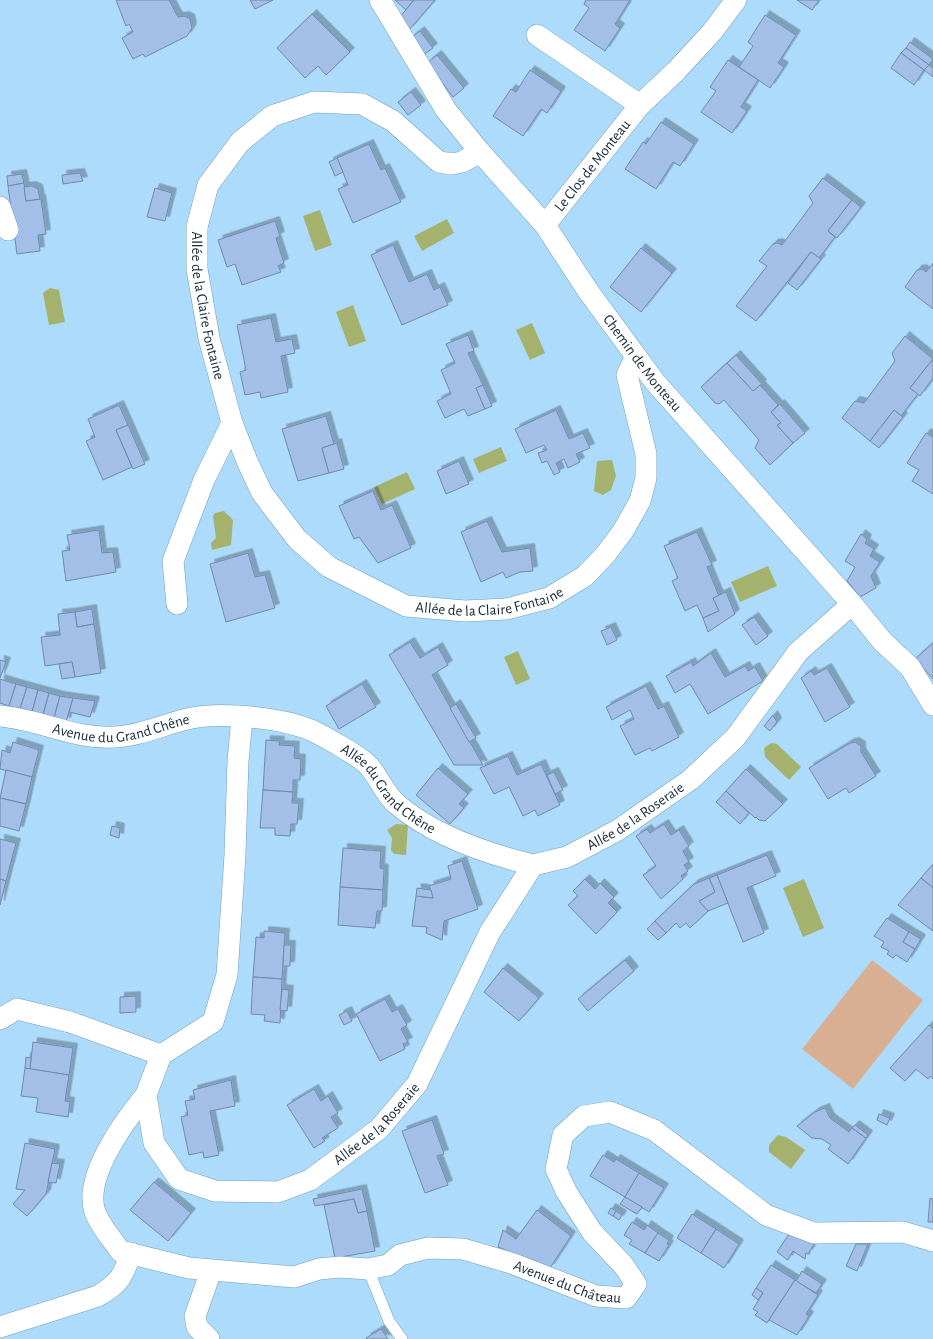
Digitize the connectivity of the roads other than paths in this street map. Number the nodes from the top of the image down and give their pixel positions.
1 (380, 0) edge
2 (736, 0) edge
3 (537, 35) dead end
4 (640, 105) junction
5 (480, 152) junction
6 (0, 207) edge
7 (545, 225) junction
8 (8, 230) dead end
9 (636, 356) junction
10 (232, 423) junction
11 (177, 604) dead end
12 (852, 604) junction
13 (933, 705) edge
14 (0, 716) edge
15 (242, 718) junction
16 (533, 865) junction
17 (0, 1020) edge
18 (161, 1055) junction
19 (146, 1095) junction
20 (933, 1241) edge
21 (131, 1253) junction
22 (368, 1269) junction
23 (211, 1271) junction
24 (0, 1327) edge
25 (209, 1339) edge
26 (402, 1339) edge

1 - 5 street, Chemin de Monteau
2 - 4 street, Le Clos de Monteau
3 - 4 street, Le Clos de Monteau
4 - 7 street, Le Clos de Monteau
5 - 7 street, Chemin de Monteau
5 - 10 street, Allée de la Claire Fontaine
6 - 8 street
7 - 9 street, Chemin de Monteau
9 - 10 street, Allée de la Claire Fontaine
9 - 12 street, Chemin de Monteau
10 - 11 street
12 - 13 street, Chemin de Monteau
12 - 16 street, Allée de la Roseraie
14 - 15 street, Avenue du Grand Chêne
15 - 16 street, Allée du Grand Chêne
15 - 18 street
16 - 19 street, Allée de la Roseraie
17 - 18 street
18 - 19 street
19 - 21 street, Avenue du Château
20 - 22 street, Avenue du Château
21 - 23 street, Avenue du Château
21 - 24 street
22 - 23 street, Avenue du Château
22 - 26 lane
23 - 25 street

